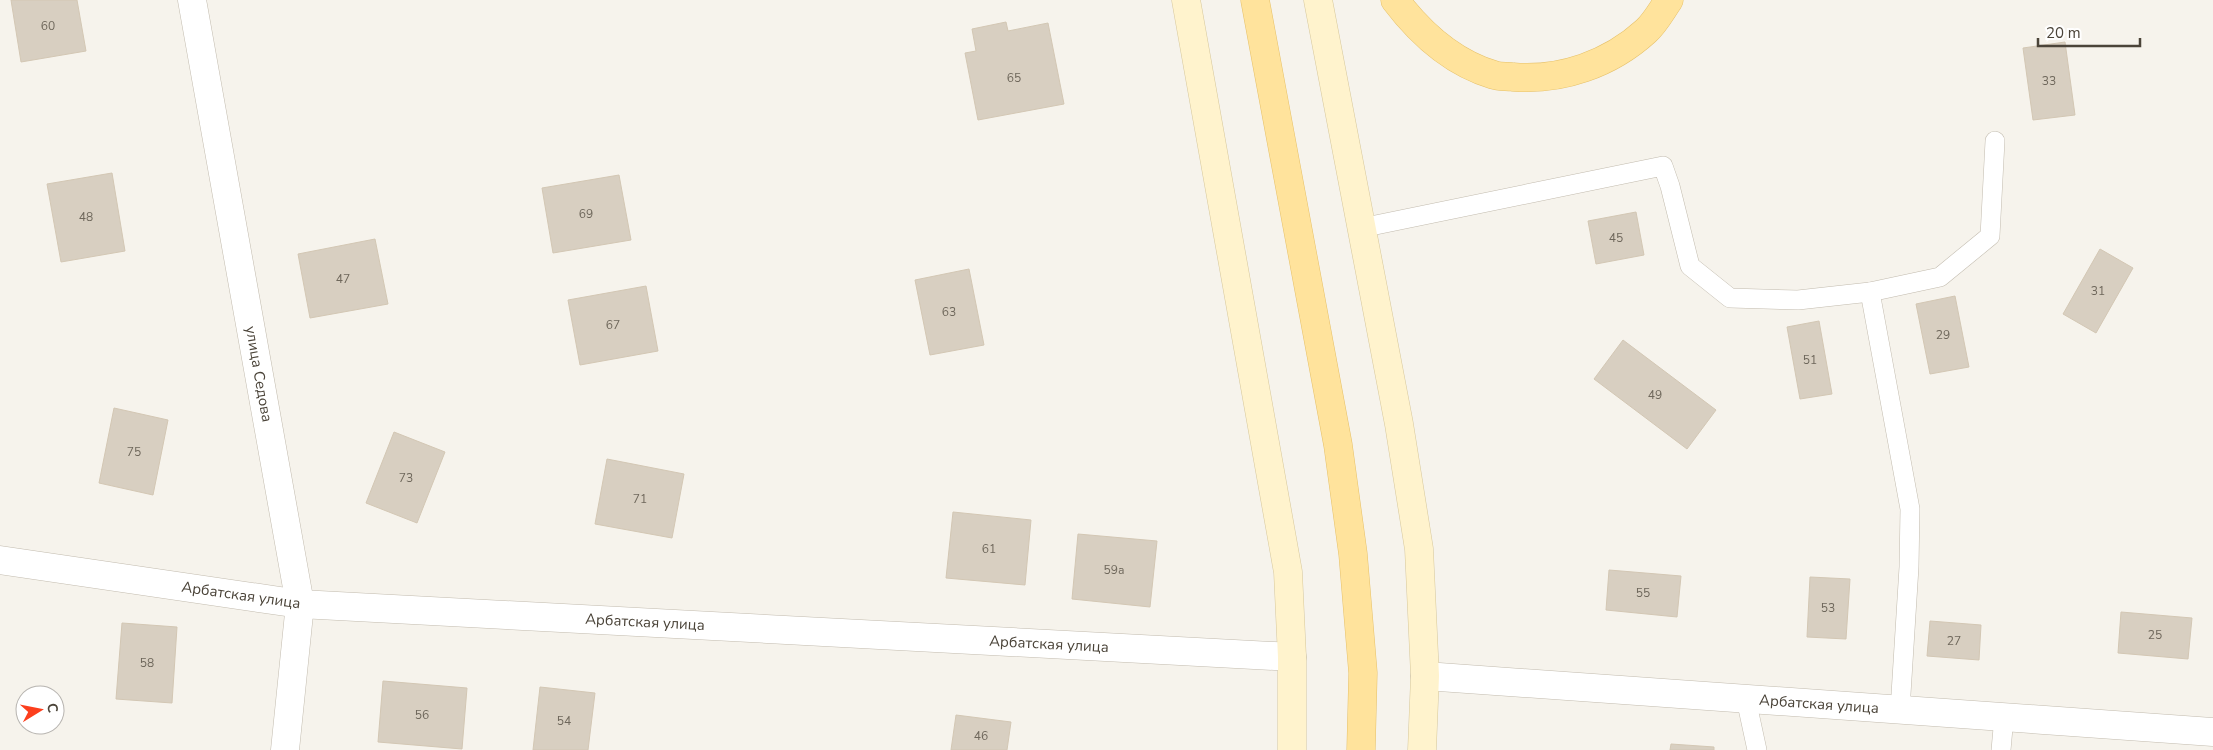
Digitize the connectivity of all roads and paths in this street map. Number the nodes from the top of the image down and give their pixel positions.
1 (192, 0) edge
2 (1186, 0) edge
3 (1255, 0) edge
4 (1318, 0) edge
5 (1668, 0) edge
6 (1400, 7) edge
7 (1995, 141) dead end
8 (1362, 228) junction
9 (1870, 292) junction
10 (0, 560) edge
11 (300, 604) junction
12 (1292, 656) junction
13 (1425, 676) junction
14 (1746, 699) junction
15 (1900, 710) junction
16 (2004, 717) junction
17 (2213, 732) edge
18 (285, 750) edge
19 (1292, 750) edge
20 (1361, 750) edge
21 (1422, 750) edge
22 (1757, 750) edge
23 (2000, 750) edge

1 - 11 street, улица Седова
2 - 12 street
3 - 20 main road
4 - 8 street
5 - 6 main road
7 - 9 lane
8 - 9 lane
8 - 13 street
9 - 15 lane
10 - 11 street, Арбатская улица
11 - 12 street, Арбатская улица
11 - 18 street, улица Седова
12 - 19 street
13 - 14 street, Арбатская улица
13 - 21 street
14 - 15 street, Арбатская улица
14 - 22 lane
15 - 16 street, Арбатская улица
16 - 17 street, Арбатская улица
16 - 23 lane

